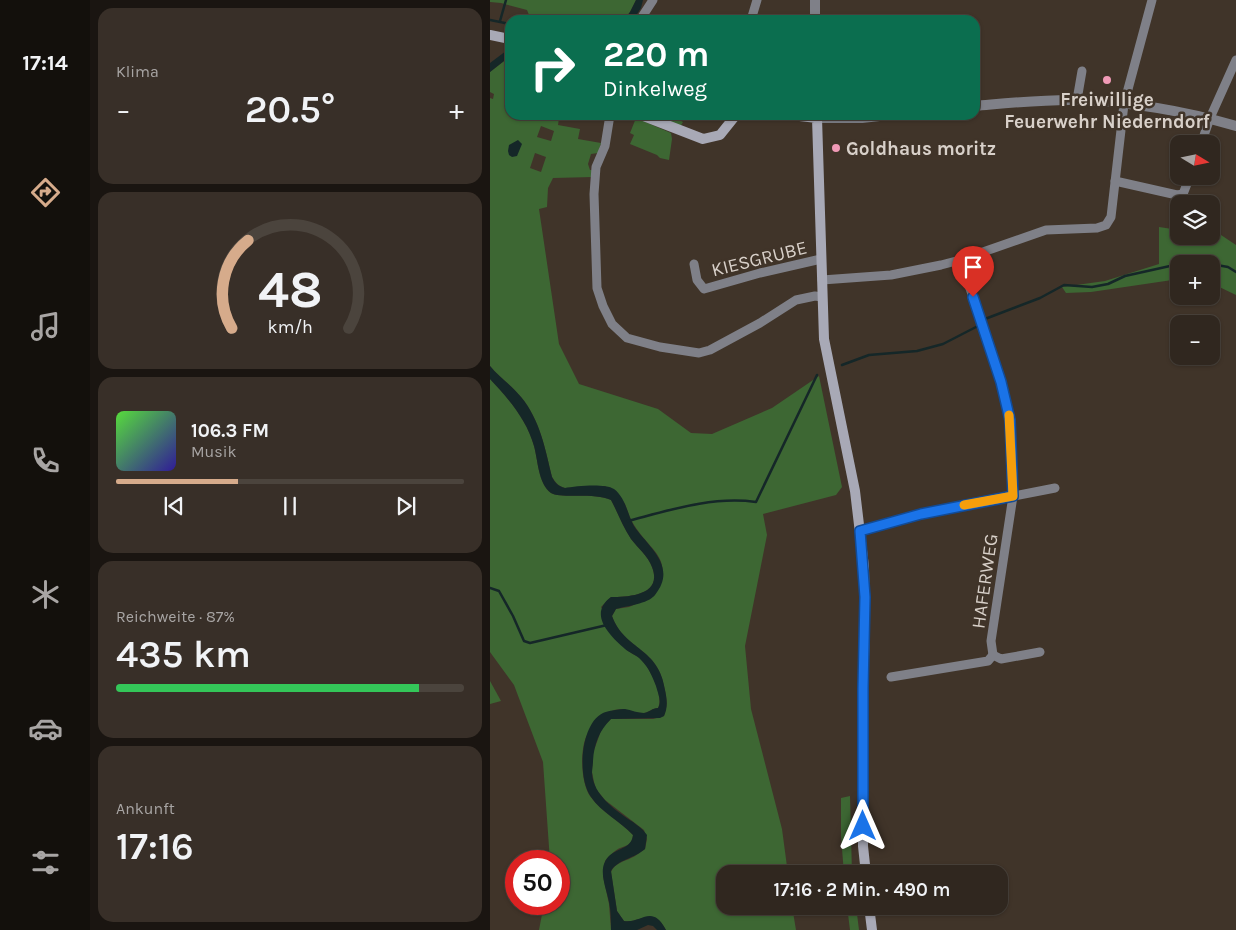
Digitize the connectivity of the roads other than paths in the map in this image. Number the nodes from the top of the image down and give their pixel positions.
1 (653, 0) edge
2 (758, 0) edge
3 (815, 0) edge
4 (1152, 0) edge
5 (643, 15) edge
6 (753, 15) edge
7 (815, 15) edge
8 (490, 35) edge
9 (505, 38) edge
10 (1236, 60) edge
11 (1082, 71) dead end
12 (1077, 100) junction
13 (1124, 104) junction
14 (980, 106) edge
15 (1210, 118) junction
16 (609, 120) edge
17 (654, 120) edge
18 (732, 120) edge
19 (816, 120) edge
20 (1236, 126) edge
21 (1204, 135) edge
22 (1115, 181) junction
23 (1187, 185) edge
24 (821, 259) junction
25 (960, 260) junction
26 (694, 264) dead end
27 (822, 280) junction
28 (822, 297) junction
29 (1055, 488) dead end
30 (1013, 496) junction
31 (860, 531) junction
32 (1040, 652) dead end
33 (993, 655) junction
34 (891, 677) dead end
35 (865, 865) edge
36 (870, 915) edge
37 (872, 930) edge

1 - 5 street
2 - 6 street
3 - 7 street
4 - 13 street
8 - 9 main road
10 - 15 street
11 - 12 street
12 - 13 street
12 - 14 street
13 - 15 street
13 - 22 street
15 - 20 street
15 - 21 street
16 - 28 street
17 - 18 main road
19 - 24 main road
22 - 23 street
22 - 25 street
24 - 26 street, KIESGRUBE
24 - 27 main road
25 - 27 street
25 - 30 street, HAFERWEG
27 - 28 main road
28 - 31 main road
29 - 30 street
30 - 31 street
30 - 33 street, HAFERWEG
31 - 35 main road
32 - 33 street
33 - 34 street
36 - 37 main road

